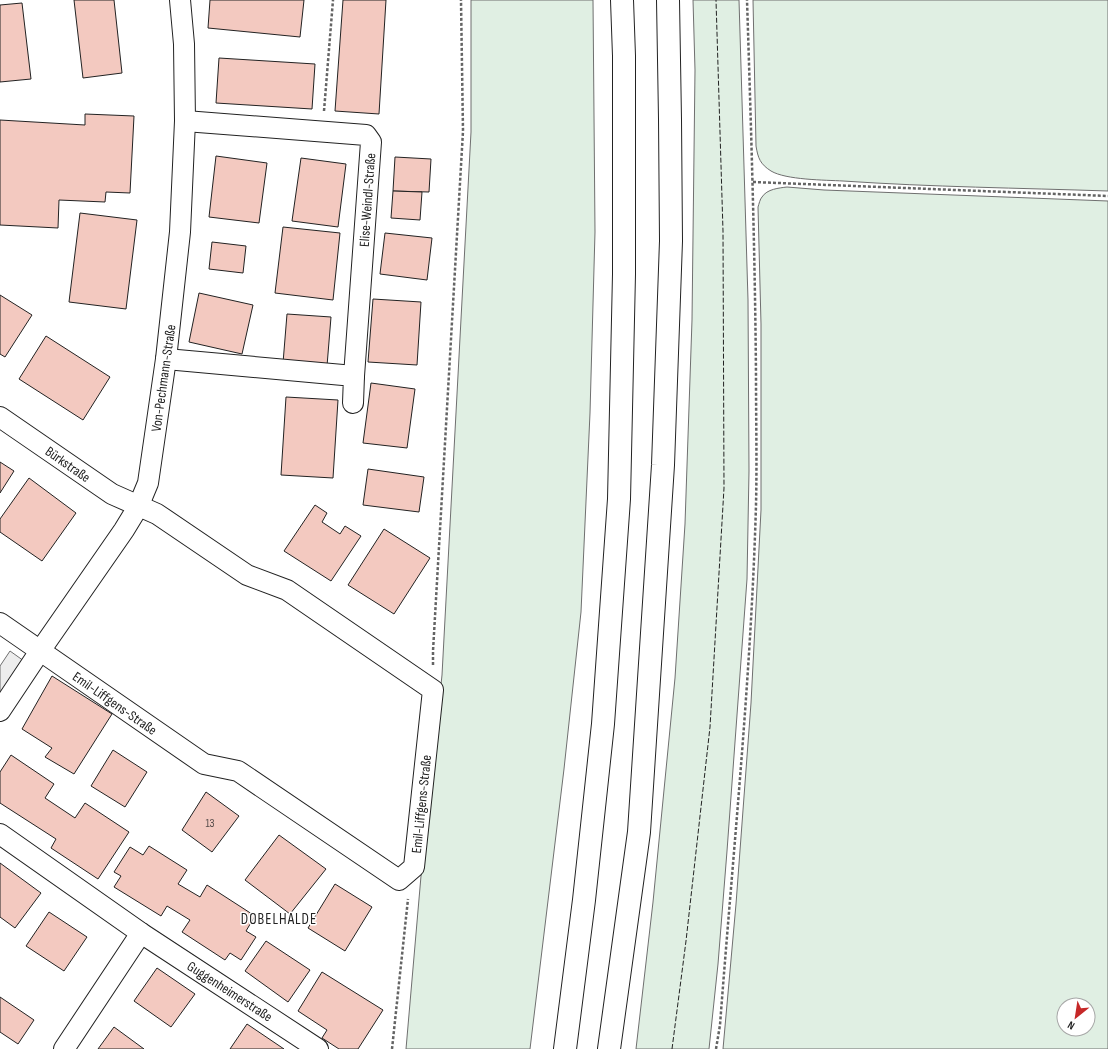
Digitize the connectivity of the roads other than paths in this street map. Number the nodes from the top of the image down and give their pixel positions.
1 (180, 0) edge
2 (622, 0) edge
3 (668, 0) edge
4 (185, 121) junction
5 (166, 360) junction
6 (354, 376) junction
7 (353, 403) dead end
8 (0, 417) edge
9 (138, 507) junction
10 (0, 623) edge
11 (40, 651) junction
12 (0, 711) edge
13 (0, 834) edge
14 (141, 933) junction
15 (64, 1049) edge
16 (318, 1049) edge
17 (565, 1049) edge
18 (609, 1049) edge

1 - 4 street, Von-Pechmann-Straße
2 - 17 highway
3 - 18 highway
4 - 5 street, Von-Pechmann-Straße
4 - 6 street, Elise-Weindl-Straße
5 - 6 street
5 - 9 street, Von-Pechmann-Straße
6 - 7 street, Elise-Weindl-Straße
8 - 9 street, Bürkstraße
9 - 11 street, Von-Pechmann-Straße
9 - 11 street, Emil-Liffgens-Straße
10 - 11 street
11 - 12 street, Von-Pechmann-Straße
13 - 14 street, Guggenheimerstraße
14 - 15 street
14 - 16 street, Guggenheimerstraße

